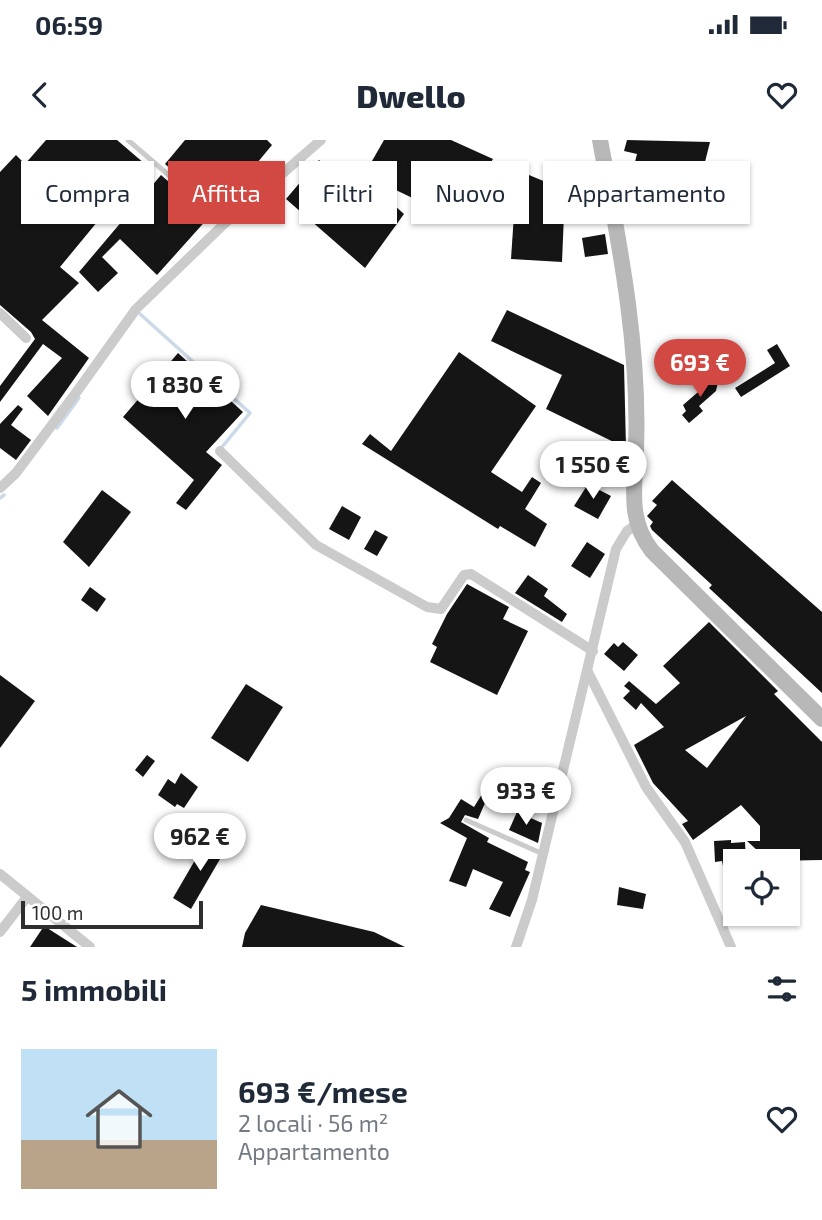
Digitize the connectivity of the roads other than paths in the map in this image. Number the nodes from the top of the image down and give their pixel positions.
1 (128, 140) edge
2 (321, 140) edge
3 (600, 140) edge
4 (168, 174) edge
5 (0, 313) edge
6 (26, 338) dead end
7 (220, 451) dead end
8 (0, 488) edge
9 (636, 525) junction
10 (593, 651) junction
11 (588, 672) junction
12 (822, 719) edge
13 (466, 820) dead end
14 (542, 854) junction
15 (0, 874) edge
16 (27, 897) junction
17 (0, 932) edge
18 (90, 947) edge
19 (516, 947) edge
20 (731, 947) edge

1 - 4 lane
2 - 8 street
3 - 9 street
5 - 6 street
7 - 10 street
9 - 10 street
9 - 12 street
10 - 11 street
11 - 14 street
11 - 20 street
13 - 14 lane
14 - 19 street
15 - 16 street
16 - 17 street
16 - 18 street

